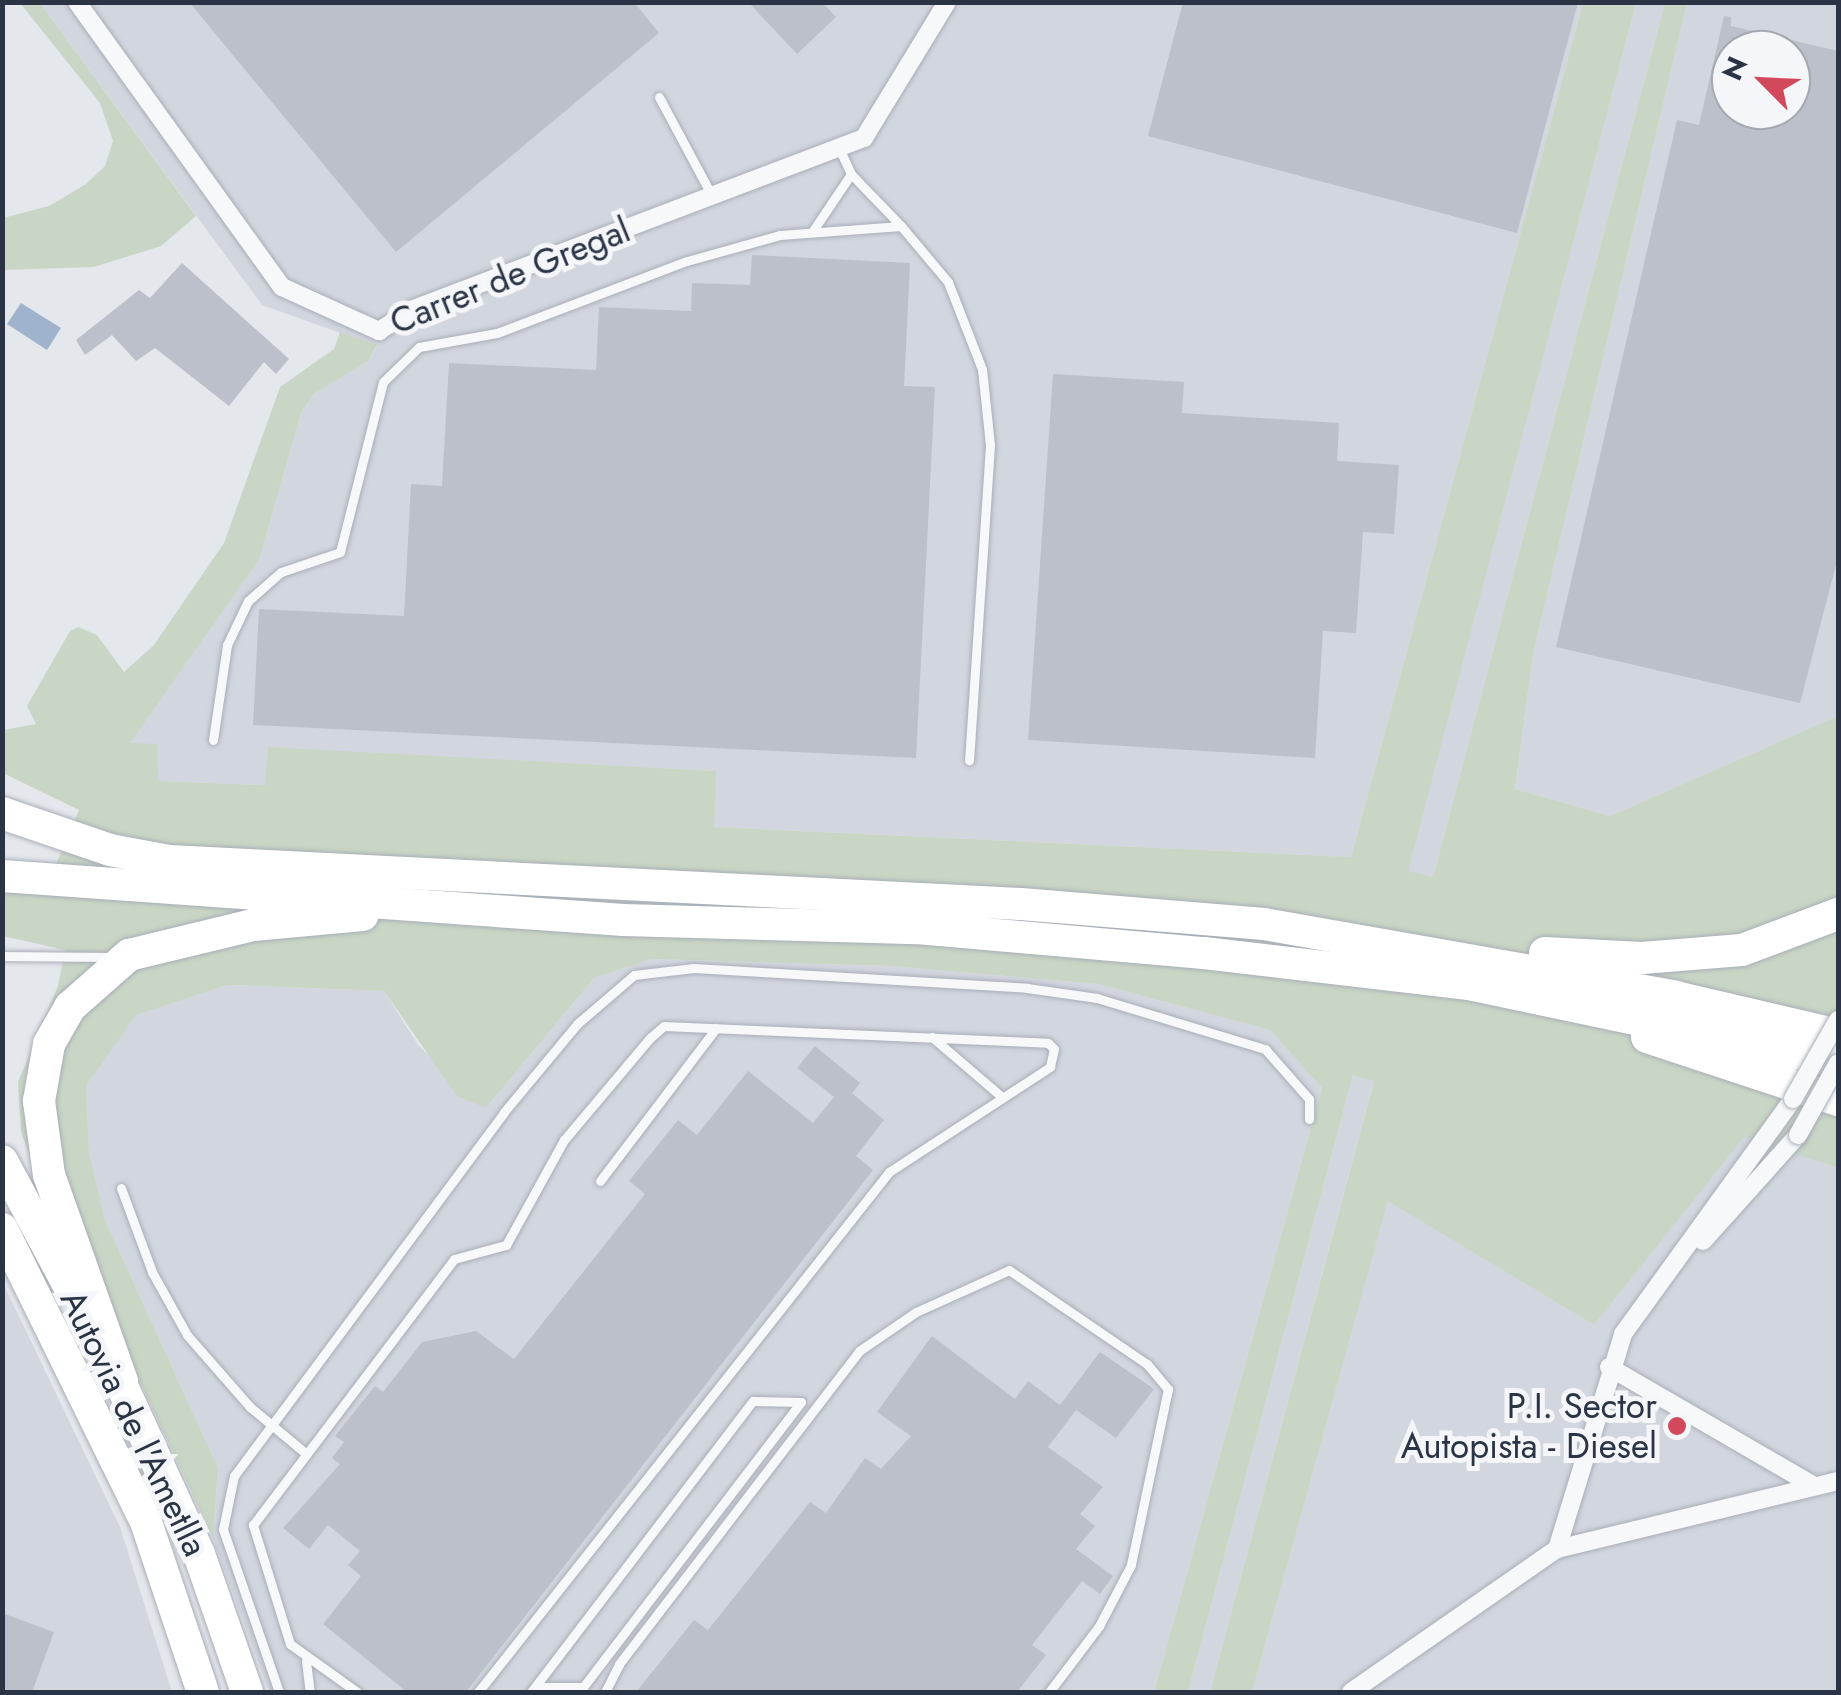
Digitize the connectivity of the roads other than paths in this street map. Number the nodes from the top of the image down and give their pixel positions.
1 (77, 2) edge
2 (947, 2) edge
3 (660, 98) dead end
4 (839, 148) junction
5 (851, 174) junction
6 (712, 196) junction
7 (901, 226) junction
8 (812, 232) junction
9 (213, 740) dead end
10 (969, 760) dead end
11 (2, 813) edge
12 (2, 876) edge
13 (498, 909) junction
14 (1838, 914) edge
15 (1264, 924) junction
16 (128, 955) junction
17 (2, 956) edge
18 (1370, 973) junction
19 (1838, 1020) edge
20 (716, 1028) junction
21 (1838, 1035) edge
22 (932, 1037) junction
23 (1838, 1062) edge
24 (1002, 1097) junction
25 (1838, 1100) edge
26 (1309, 1119) dead end
27 (2, 1161) edge
28 (600, 1181) dead end
29 (120, 1188) dead end
30 (2, 1229) edge
31 (1684, 1258) junction
32 (1609, 1366) junction
33 (122, 1381) junction
34 (271, 1424) junction
35 (304, 1452) junction
36 (1838, 1481) edge
37 (1814, 1486) junction
38 (1557, 1549) junction
39 (306, 1660) junction
40 (534, 1690) edge
41 (203, 1692) edge
42 (247, 1692) edge
43 (279, 1692) edge
44 (310, 1692) edge
45 (357, 1692) edge
46 (478, 1692) edge
47 (605, 1692) edge
48 (1050, 1692) edge
49 (1351, 1692) edge

1 - 6 street, Carrer de Gregal
2 - 4 street, Carrer de Gregal
3 - 6 lane
4 - 5 lane
4 - 6 street, Carrer de Gregal
5 - 7 lane
5 - 8 lane
7 - 8 lane
7 - 10 lane
8 - 9 lane
11 - 15 highway
12 - 13 highway
13 - 16 highway
13 - 18 highway
14 - 15 highway
15 - 21 highway
16 - 17 lane
16 - 33 highway
18 - 23 highway
18 - 25 highway
19 - 31 street, bridge
20 - 22 lane
20 - 28 lane
20 - 35 lane
22 - 24 lane
22 - 24 lane
23 - 31 street, bridge
24 - 46 lane
26 - 34 lane
27 - 33 highway, Autovia de l'Ametlla
29 - 34 lane
30 - 41 highway, Autovia de l'Ametlla
31 - 32 street
32 - 37 street
32 - 38 street
33 - 42 highway, Autovia de l'Ametlla
34 - 35 lane
34 - 43 lane
35 - 39 lane
36 - 37 street
37 - 38 street
38 - 49 street
39 - 44 lane
39 - 45 lane
40 - 40 lane
47 - 48 lane

